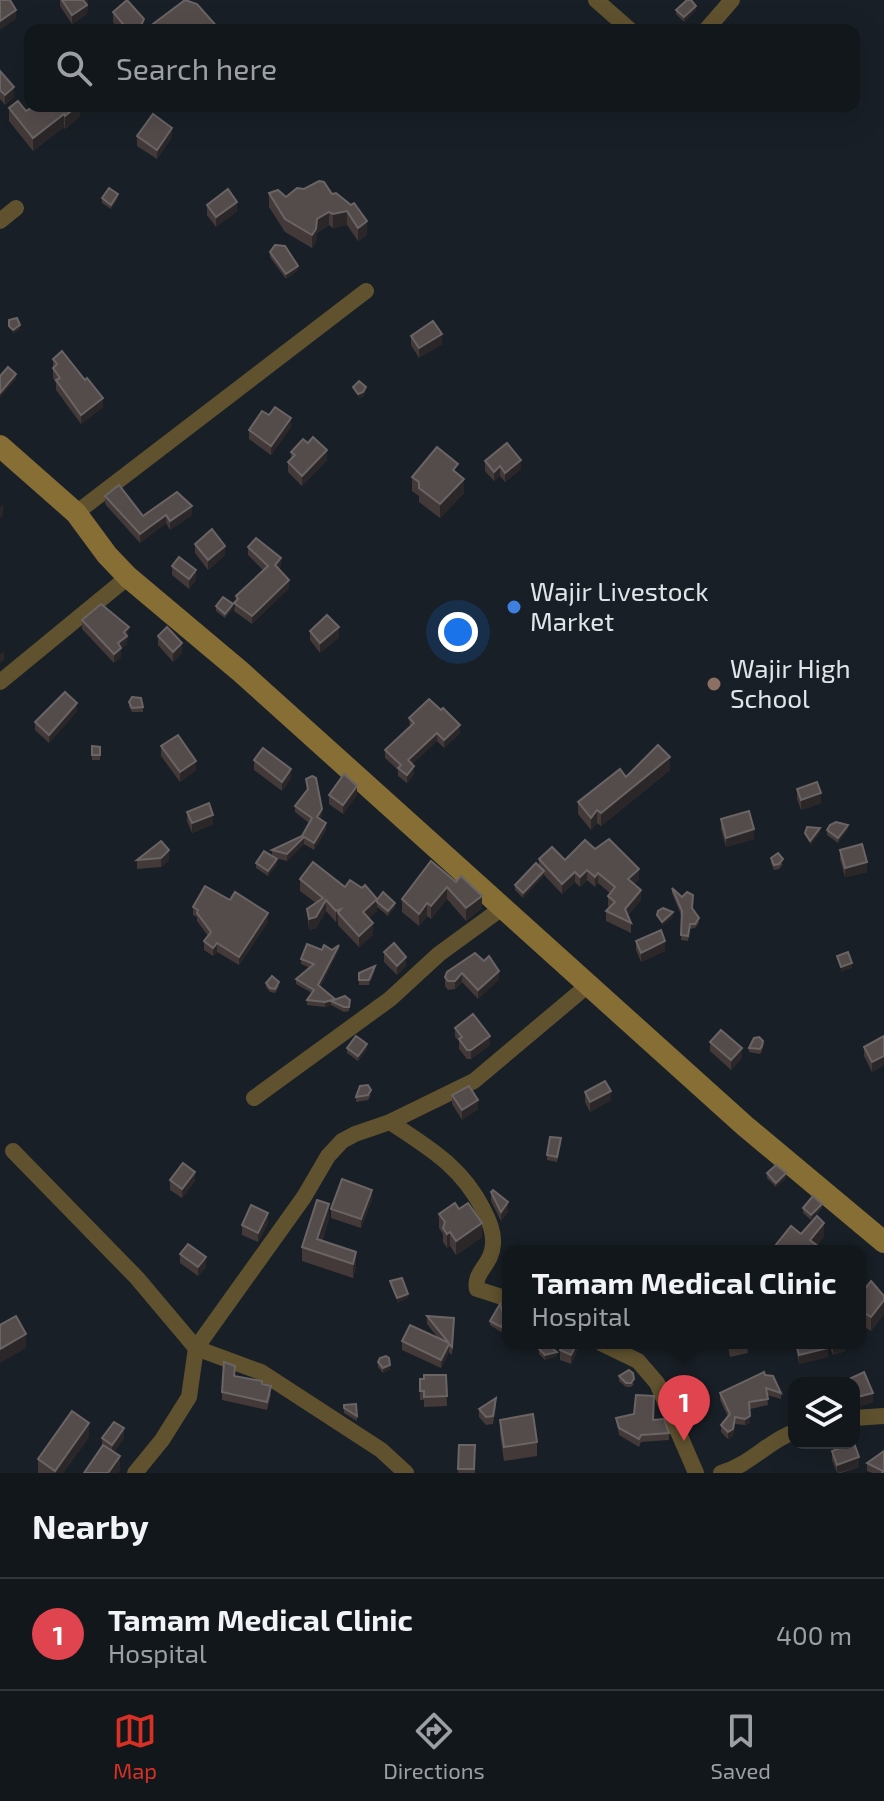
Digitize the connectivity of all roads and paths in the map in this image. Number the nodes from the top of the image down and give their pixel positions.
1 (596, 0) edge
2 (732, 0) edge
3 (623, 24) edge
4 (711, 24) edge
5 (16, 208) dead end
6 (0, 221) edge
7 (366, 291) dead end
8 (0, 446) edge
9 (76, 513) junction
10 (128, 577) junction
11 (0, 682) edge
12 (502, 908) junction
13 (587, 986) junction
14 (254, 1098) dead end
15 (390, 1122) junction
16 (13, 1151) dead end
17 (884, 1242) edge
18 (502, 1297) edge
19 (196, 1348) junction
20 (613, 1349) edge
21 (884, 1416) edge
22 (860, 1418) edge
23 (788, 1434) edge
24 (135, 1473) edge
25 (406, 1473) edge
26 (696, 1473) edge
27 (721, 1473) edge

1 - 3 street
2 - 4 street
5 - 6 street
7 - 9 street
8 - 9 street
9 - 10 street
10 - 11 street
10 - 12 street
12 - 13 street
12 - 14 street
13 - 15 street
13 - 17 street
15 - 18 street
15 - 19 street
16 - 19 street
19 - 24 street
19 - 25 street
20 - 26 street
21 - 22 street
23 - 27 street

